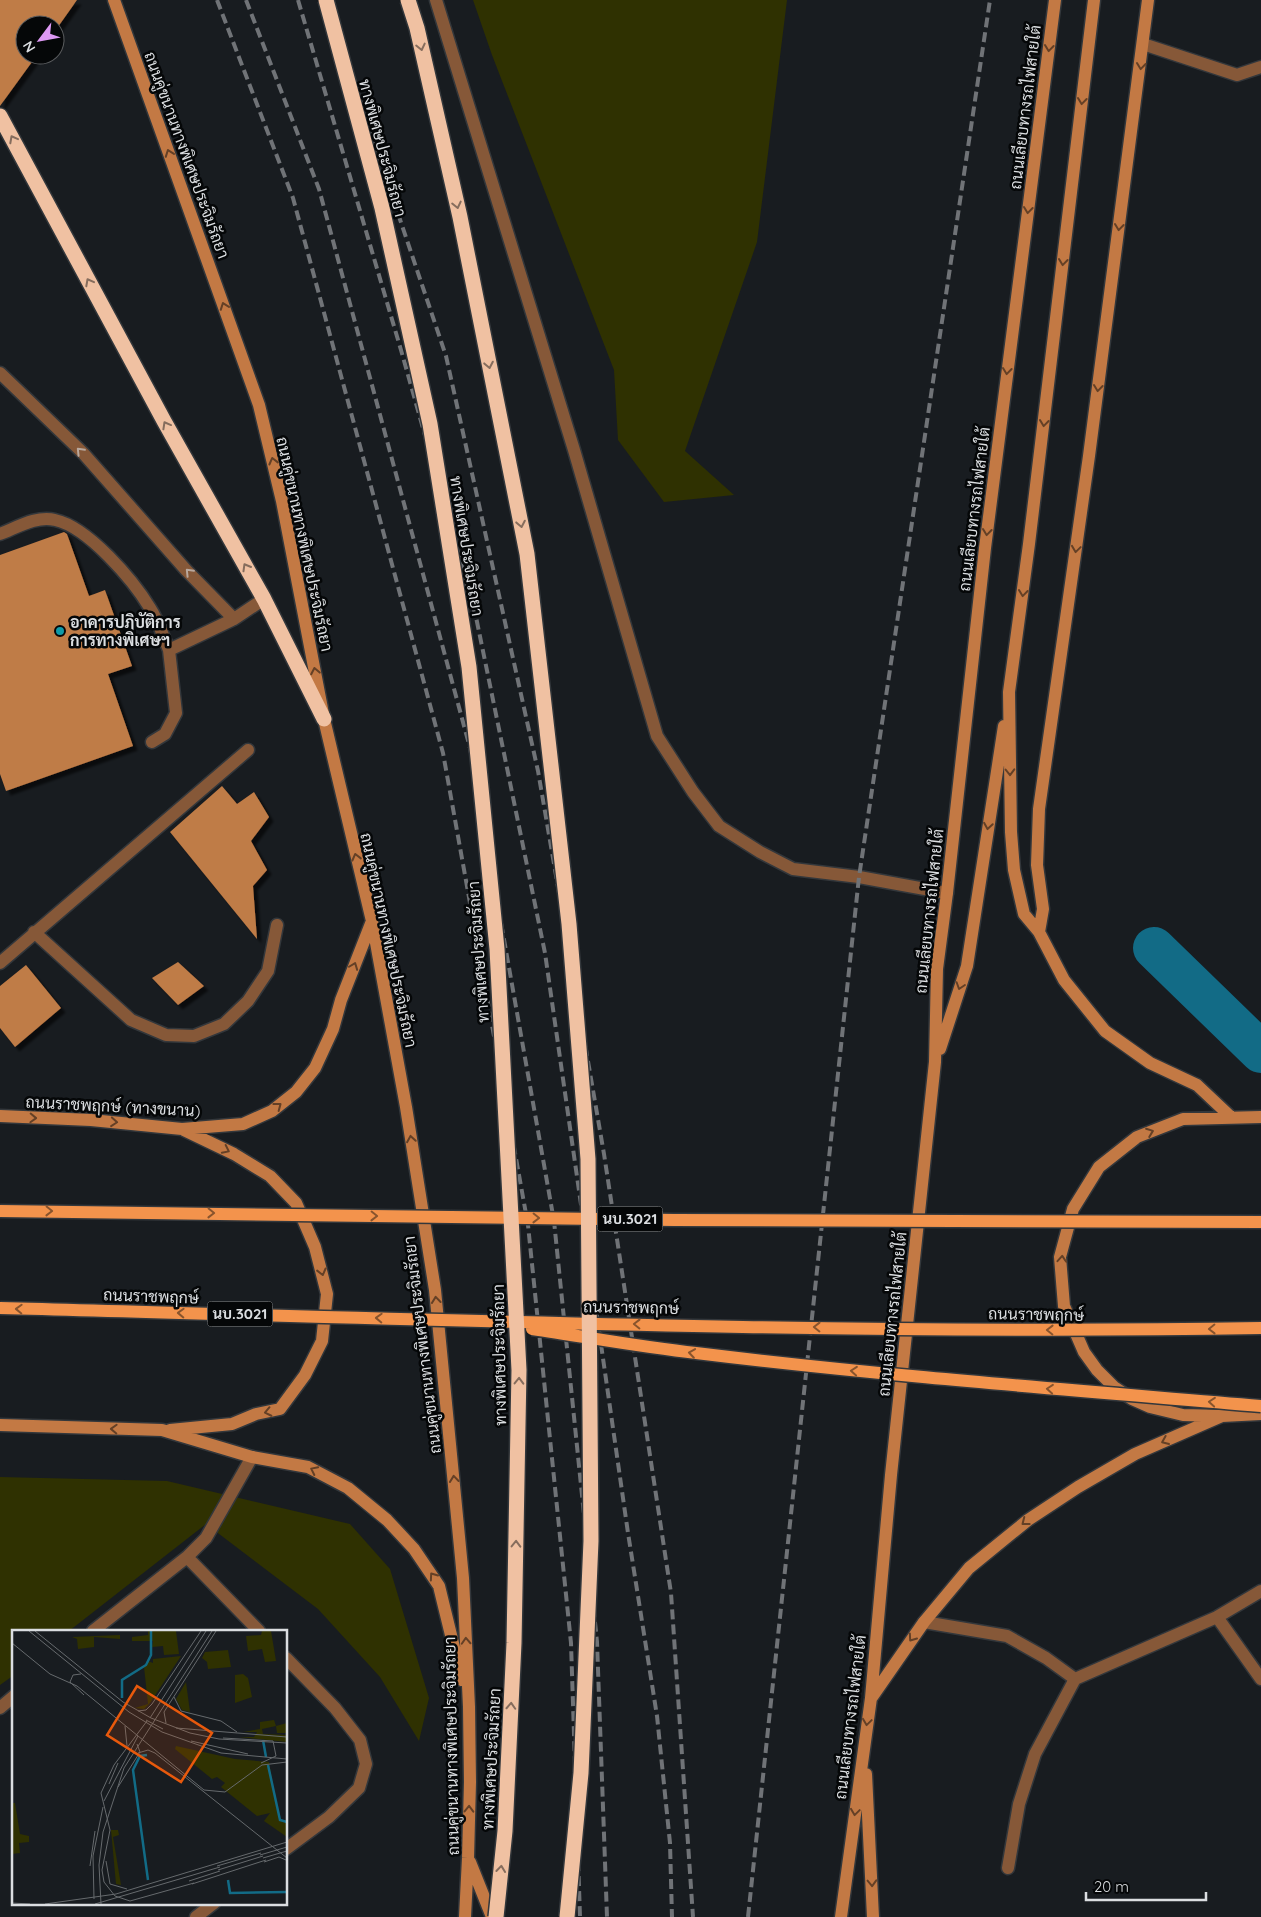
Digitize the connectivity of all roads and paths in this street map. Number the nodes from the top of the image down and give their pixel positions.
1 (114, 0) edge
2 (326, 0) edge
3 (408, 0) edge
4 (436, 0) edge
5 (1055, 0) edge
6 (1094, 0) edge
7 (1148, 0) edge
8 (1144, 44) junction
9 (1261, 67) edge
10 (0, 116) edge
11 (0, 373) edge
12 (0, 534) edge
13 (264, 599) junction
14 (234, 619) junction
15 (169, 650) junction
16 (1009, 692) junction
17 (324, 719) junction
18 (152, 742) dead end
19 (248, 750) dead end
20 (947, 893) junction
21 (372, 921) junction
22 (277, 925) dead end
23 (34, 932) junction
24 (1039, 932) junction
25 (0, 963) edge
26 (935, 1062) junction
27 (0, 1116) edge
28 (1261, 1117) edge
29 (1232, 1118) junction
30 (182, 1129) junction
31 (0, 1210) edge
32 (1261, 1222) edge
33 (0, 1308) edge
34 (480, 1321) junction
35 (1261, 1328) edge
36 (1261, 1406) edge
37 (1261, 1414) edge
38 (1222, 1416) junction
39 (0, 1425) edge
40 (162, 1430) junction
41 (252, 1457) junction
42 (187, 1558) junction
43 (1261, 1591) edge
44 (1216, 1617) junction
45 (924, 1622) junction
46 (94, 1630) edge
47 (258, 1630) edge
48 (288, 1660) edge
49 (1075, 1679) junction
50 (1261, 1679) edge
51 (12, 1698) edge
52 (871, 1698) junction
53 (469, 1707) junction
54 (0, 1708) edge
55 (864, 1746) junction
56 (288, 1848) edge
57 (468, 1858) junction
58 (1008, 1868) dead end
59 (213, 1904) edge
60 (196, 1917) edge
61 (465, 1917) edge
62 (492, 1917) edge
63 (496, 1917) edge
64 (567, 1917) edge
65 (841, 1917) edge
66 (872, 1917) edge

17 -> 1 main road, ถนนคู่ขนานทางพิเศษประจิมรัถยา
63 -> 2 highway, ทางพิเศษประจิมรัถยา, bridge
3 -> 64 highway, bridge
4 - 20 street
5 -> 20 main road, ถนนเลียบทางรถไฟสายใต้
6 -> 16 main road
7 - 8 main road
8 - 9 street
8 -> 24 main road
13 -> 10 highway
14 -> 11 street
12 - 15 street
13 - 14 street
13 - 17 highway
14 - 15 street
15 - 18 street
16 -> 24 main road
16 -> 26 main road
21 -> 17 main road, ถนนคู่ขนานทางพิเศษประจิมรัถยา
19 - 23 street
20 - 26 main road, ถนนเลียบทางรถไฟสายใต้
30 -> 21 main road, ถนนราชพฤกษ์ (ทางขนาน)
53 -> 21 main road, ถนนคู่ขนานทางพิเศษประจิมรัถยา
22 - 23 street
23 - 25 street
24 - 29 main road
26 - 52 main road, ถนนเลียบทางรถไฟสายใต้
27 -> 30 main road, ถนนราชพฤกษ์ (ทางขนาน)
28 - 29 main road
38 -> 29 main road
30 -> 40 main road
31 -> 32 main road, นบ.3021, bridge
34 -> 33 main road, ถนนราชพฤกษ์ / นบ.3021, bridge
35 -> 34 main road, ถนนราชพฤกษ์ / นบ.3021, bridge
36 -> 34 main road, bridge
37 - 38 main road
38 -> 45 main road
40 -> 39 main road
40 - 41 main road
41 - 42 street
53 -> 41 main road
42 - 46 street
42 - 47 street
43 - 44 street
44 - 49 street
44 - 50 street
45 - 49 street
45 -> 52 main road
48 - 56 street
49 - 58 street
51 - 54 street
52 -> 55 main road, ถนนเลียบทางรถไฟสายใต้
57 -> 53 main road, ถนนคู่ขนานทางพิเศษประจิมรัถยา
55 -> 65 main road, ถนนเลียบทางรถไฟสายใต้
55 -> 66 main road
57 - 61 main road, ถนนคู่ขนานทางพิเศษประจิมรัถยา
57 - 62 main road
59 - 60 street

